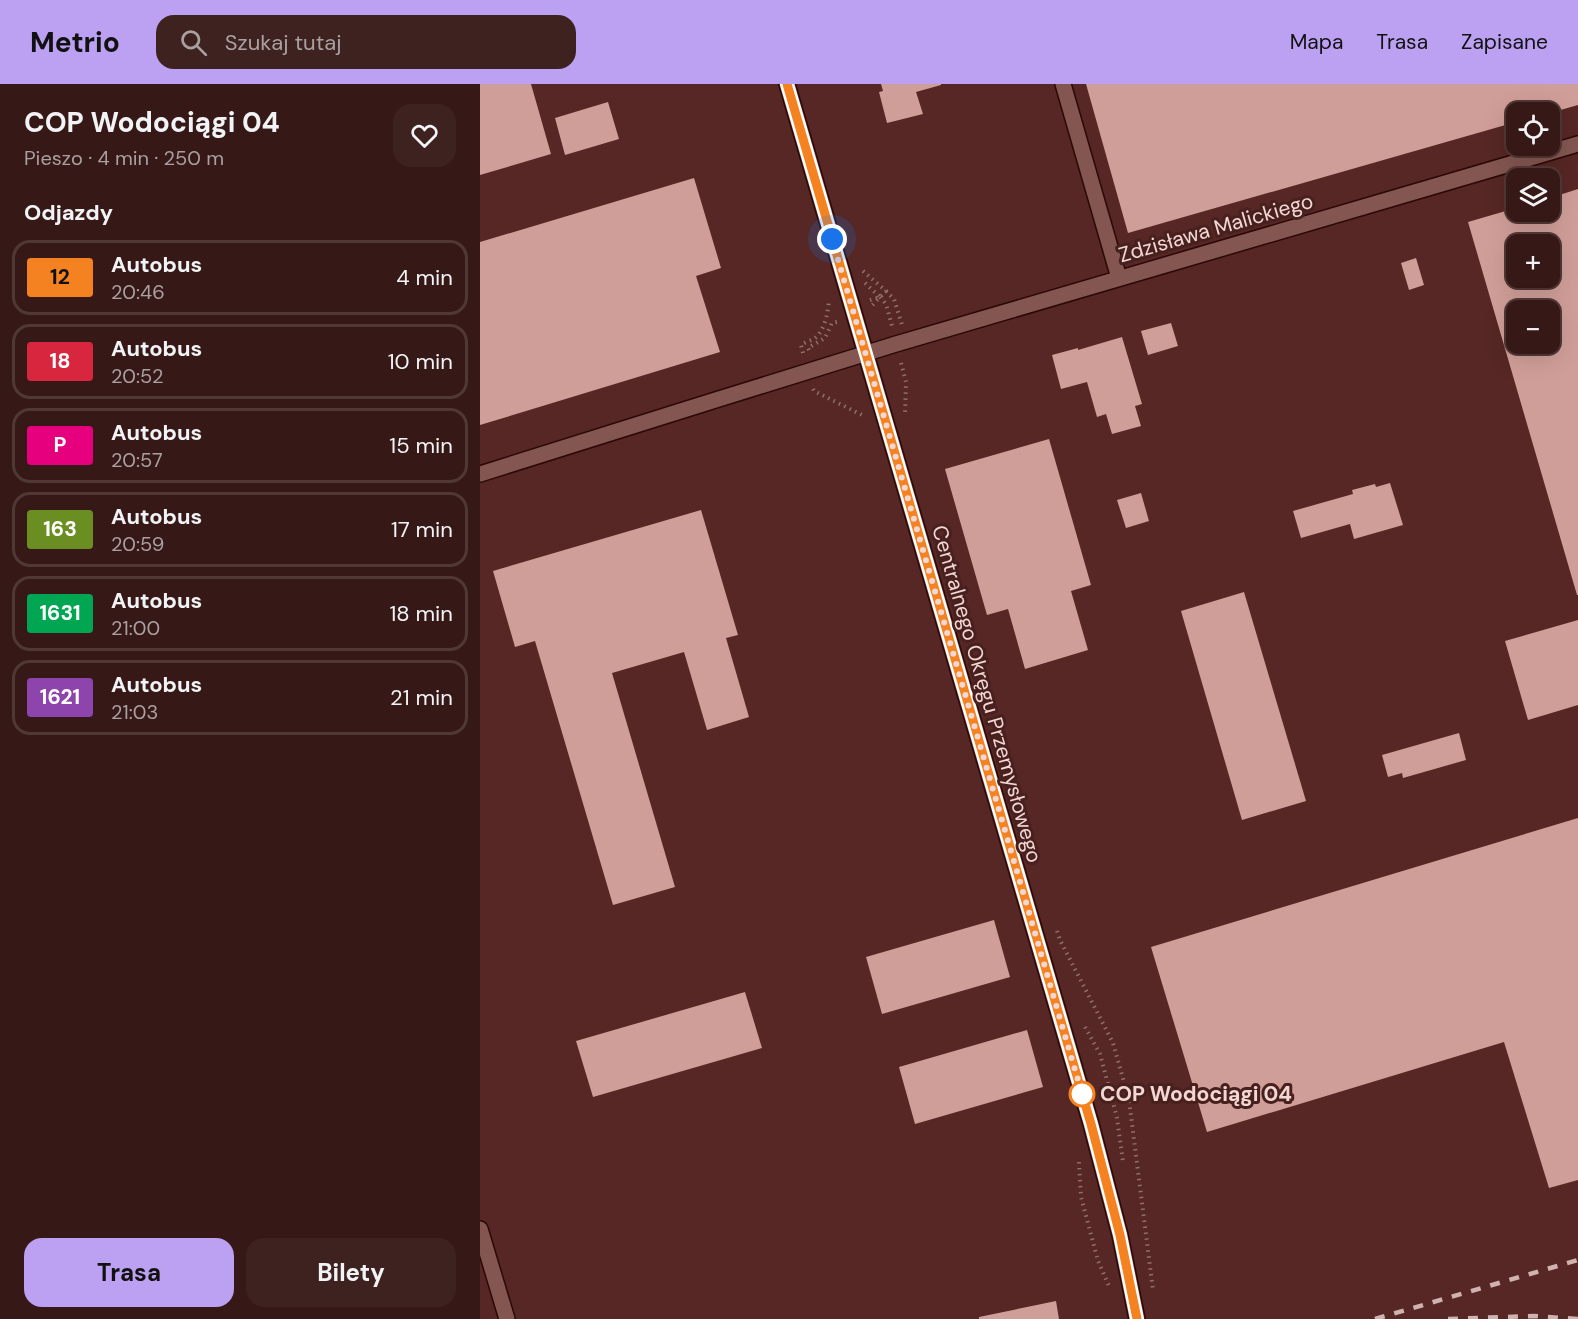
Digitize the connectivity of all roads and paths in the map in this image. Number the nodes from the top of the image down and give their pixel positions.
1 (787, 84) edge
2 (1063, 84) edge
3 (1578, 144) edge
4 (1119, 278) junction
5 (829, 290) dead end
6 (886, 291) dead end
7 (880, 297) dead end
8 (902, 343) junction
9 (865, 354) junction
10 (809, 372) junction
11 (904, 421) dead end
12 (480, 474) edge
13 (1056, 929) dead end
14 (1078, 1152) dead end
15 (480, 1229) edge
16 (1110, 1290) dead end
17 (1154, 1299) dead end
18 (507, 1319) edge
19 (1137, 1319) edge

1 - 9 street, Centralnego Okręgu Przemysłowego
2 - 4 street
3 - 4 street, Zdzisława Malickiego
4 - 8 street, Zdzisława Malickiego
5 - 10 path
6 - 8 path
7 - 8 path
8 - 9 street, Zdzisława Malickiego
8 - 11 path
9 - 10 street, Zdzisława Malickiego
9 - 19 street, Centralnego Okręgu Przemysłowego
10 - 12 street, Zdzisława Malickiego
13 - 17 path
14 - 16 path
15 - 18 street

